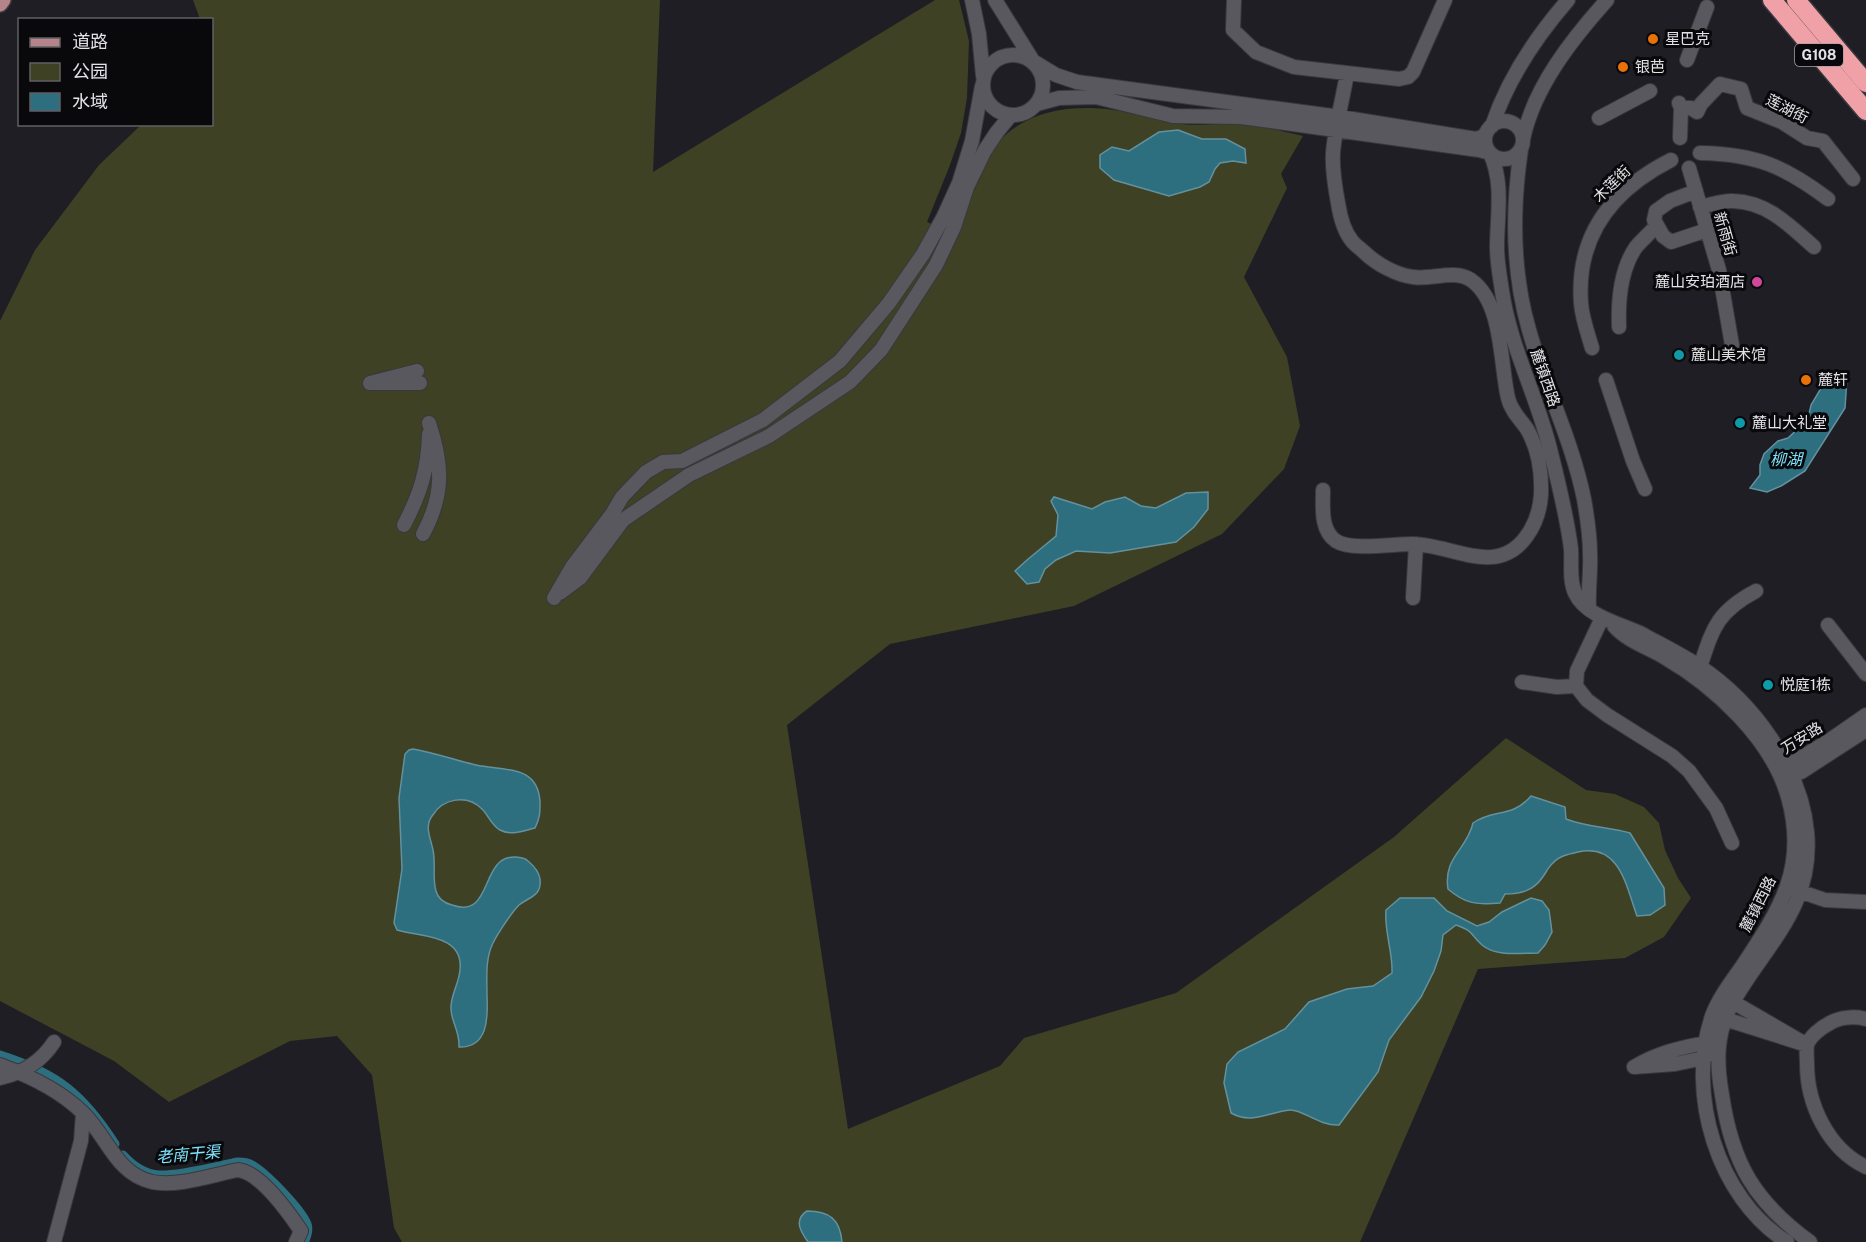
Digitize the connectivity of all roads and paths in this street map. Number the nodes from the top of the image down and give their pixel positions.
1 (3, 0) edge
2 (972, 0) edge
3 (995, 0) edge
4 (1234, 0) edge
5 (1444, 0) edge
6 (1568, 0) edge
7 (1607, 0) edge
8 (1772, 0) edge
9 (1796, 0) edge
10 (0, 4) edge
11 (1707, 7) dead end
12 (1687, 60) dead end
13 (1033, 61) junction
14 (1347, 73) junction
15 (983, 81) junction
16 (1866, 83) edge
17 (1650, 90) dead end
18 (1097, 91) junction
19 (1037, 104) junction
20 (1242, 110) junction
21 (1866, 111) edge
22 (1011, 115) junction
23 (1599, 118) dead end
24 (1338, 123) junction
25 (1490, 128) junction
26 (1680, 138) dead end
27 (1522, 144) junction
28 (1490, 153) junction
29 (1700, 153) dead end
30 (1671, 160) dead end
31 (1689, 168) dead end
32 (1853, 179) dead end
33 (963, 185) junction
34 (1696, 191) junction
35 (1828, 199) dead end
36 (1700, 207) junction
37 (1656, 226) junction
38 (1707, 230) junction
39 (1814, 247) dead end
40 (1619, 327) dead end
41 (1732, 345) dead end
42 (1592, 348) dead end
43 (1606, 380) dead end
44 (1645, 489) dead end
45 (1323, 490) dead end
46 (404, 525) dead end
47 (423, 534) dead end
48 (1416, 544) junction
49 (1756, 591) dead end
50 (1413, 598) dead end
51 (1589, 607) junction
52 (1606, 620) junction
53 (1828, 625) dead end
54 (1698, 672) junction
55 (1866, 674) edge
56 (1522, 682) dead end
57 (1576, 686) junction
58 (1866, 715) edge
59 (1866, 730) edge
60 (1786, 772) junction
61 (1732, 843) dead end
62 (1794, 889) junction
63 (1866, 902) edge
64 (1733, 1002) junction
65 (1725, 1019) junction
66 (1866, 1019) edge
67 (54, 1042) dead end
68 (1712, 1044) junction
69 (1807, 1045) junction
70 (1704, 1058) junction
71 (0, 1065) edge
72 (23, 1071) junction
73 (0, 1078) edge
74 (83, 1113) junction
75 (1866, 1167) edge
76 (54, 1242) edge
77 (296, 1242) edge
78 (1787, 1242) edge
79 (1810, 1242) edge

1 - 10 main road
2 - 15 street
3 - 13 street
4 - 14 street
5 - 14 street
6 - 25 street
7 - 27 street
8 - 21 highway, G108
9 - 16 highway, G108
11 - 12 street
13 - 15 street
13 - 18 street
13 - 19 street
14 - 24 street
15 - 22 street
15 - 33 street
17 - 23 street
18 - 19 street
18 - 20 street
18 - 20 street
19 - 22 street
20 - 24 street
22 - 33 street
24 - 25 street
24 - 28 street
24 - 48 street
25 - 27 street
25 - 28 street
26 - 32 street, 莲湖街
27 - 28 street
27 - 51 street
28 - 51 street, 麓镇西路
29 - 35 street
30 - 42 street, 木莲街
31 - 34 street, 新雨街
33 - 33 street
34 - 36 street, 新雨街
34 - 37 street
36 - 38 street, 新雨街
36 - 39 street
37 - 38 street
37 - 40 street
38 - 41 street, 新雨街
43 - 44 street
45 - 48 street
46 - 47 street
48 - 50 street
49 - 54 street
51 - 52 street, 麓镇西路
52 - 54 street, 麓镇西路
52 - 57 street
53 - 55 street
54 - 60 street, 麓镇西路
56 - 57 street
57 - 61 street
58 - 60 street, 万安路
59 - 60 street, 万安路
60 - 62 street, 麓镇西路
62 - 63 street
62 - 64 street
62 - 68 street, 麓镇西路
64 - 65 street
64 - 69 street
65 - 68 street
65 - 69 street
66 - 69 street
67 - 72 street
68 - 70 street, 麓镇西路
68 - 70 street
68 - 79 street
69 - 75 street
70 - 78 street, 麓镇西路
71 - 72 street
72 - 73 street
72 - 74 street
74 - 76 street
74 - 77 street

